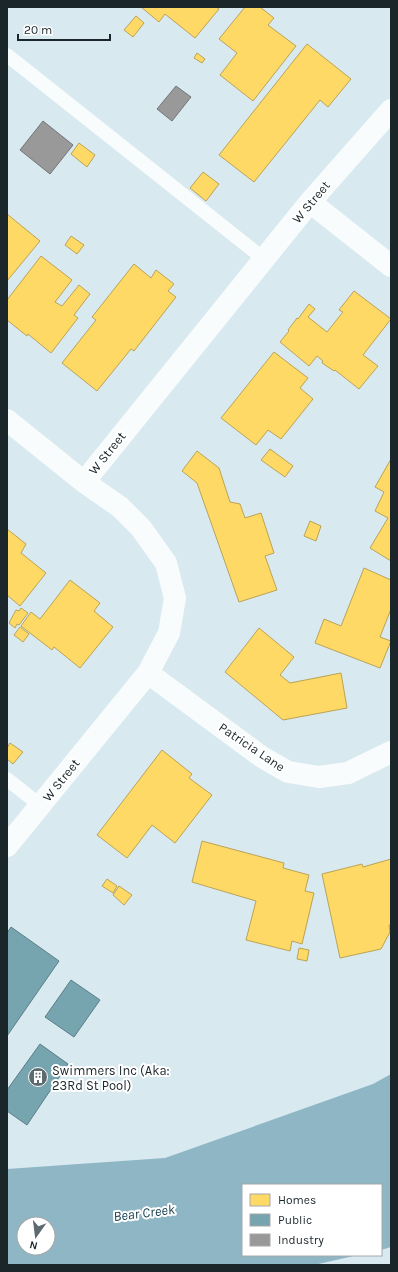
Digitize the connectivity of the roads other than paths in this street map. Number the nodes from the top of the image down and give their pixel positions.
1 (7, 55) edge
2 (391, 110) edge
3 (310, 202) junction
4 (264, 259) junction
5 (391, 266) edge
6 (7, 420) edge
7 (84, 482) junction
8 (148, 673) junction
9 (391, 752) edge
10 (7, 779) edge
11 (40, 806) junction
12 (7, 846) edge

1 - 4 lane
2 - 3 street, W Street
3 - 4 street, W Street
3 - 5 street
4 - 7 street, W Street
6 - 7 street
7 - 8 street, W Street
8 - 9 street, Patricia Lane
8 - 11 street, W Street
10 - 11 lane
11 - 12 street, W Street

